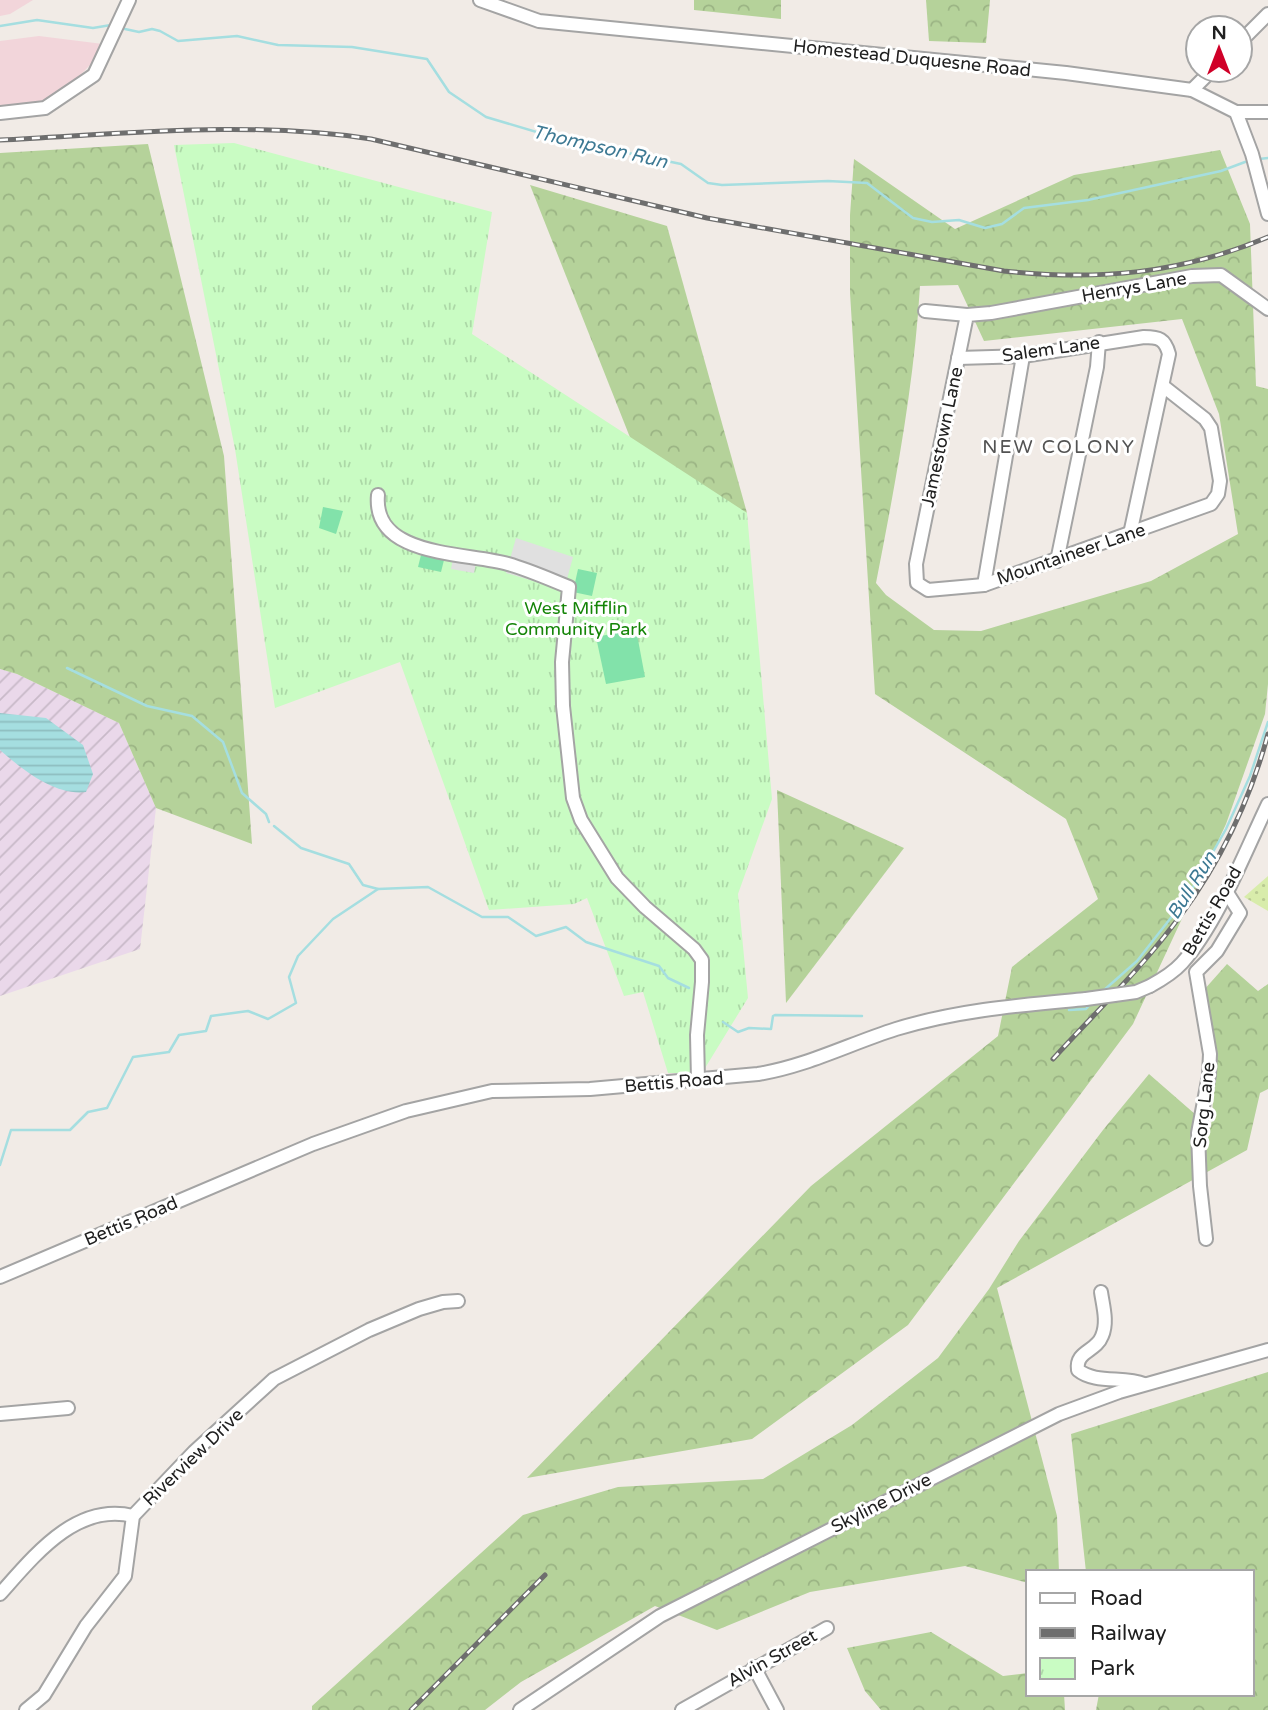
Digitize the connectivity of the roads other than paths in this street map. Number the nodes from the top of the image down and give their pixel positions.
1 (130, 0) edge
2 (480, 0) edge
3 (1268, 14) edge
4 (1254, 28) edge
5 (1198, 84) edge
6 (1192, 90) junction
7 (1236, 112) junction
8 (1268, 112) edge
9 (0, 113) edge
10 (1268, 210) edge
11 (1268, 309) edge
12 (925, 311) dead end
13 (967, 315) junction
14 (1099, 342) junction
15 (1023, 356) junction
16 (958, 358) junction
17 (1163, 386) junction
18 (378, 495) dead end
19 (1130, 534) junction
20 (1057, 561) junction
21 (918, 583) joint
22 (984, 584) junction
23 (1268, 804) edge
24 (1226, 891) junction
25 (698, 1080) junction
26 (1206, 1239) dead end
27 (0, 1277) edge
28 (1101, 1292) dead end
29 (458, 1301) dead end
30 (1268, 1350) edge
31 (1144, 1385) junction
32 (68, 1408) dead end
33 (0, 1414) edge
34 (133, 1516) junction
35 (0, 1594) edge
36 (827, 1628) dead end
37 (754, 1667) junction
38 (26, 1710) edge
39 (520, 1710) edge
40 (682, 1710) edge
41 (777, 1710) edge

1 - 9 street
2 - 6 street, Homestead Duquesne Road
3 - 4 street
5 - 6 street
6 - 7 street, Homestead Duquesne Road
7 - 8 street
7 - 10 street
11 - 13 street, Henrys Lane
12 - 13 street
13 - 16 street, Jamestown Lane
14 - 15 street, Salem Lane
14 - 17 street, Salem Lane
14 - 20 street
15 - 16 street, Salem Lane
15 - 22 street
16 - 21 street, Jamestown Lane
17 - 19 street
17 - 19 street, Mountaineer Lane
18 - 25 street
19 - 20 street, Mountaineer Lane
20 - 22 street, Mountaineer Lane
21 - 22 street, Mountaineer Lane
23 - 24 street, Bettis Road
24 - 25 street, Bettis Road, bridge
24 - 26 street, Sorg Lane
25 - 27 street, Bettis Road
28 - 31 street
29 - 34 street, Riverview Drive
30 - 31 street, Skyline Drive
31 - 39 street, Skyline Drive
32 - 33 street
34 - 35 street
34 - 38 street, Riverview Drive
36 - 37 street, Alvin Street
37 - 40 street, Alvin Street
37 - 41 street

